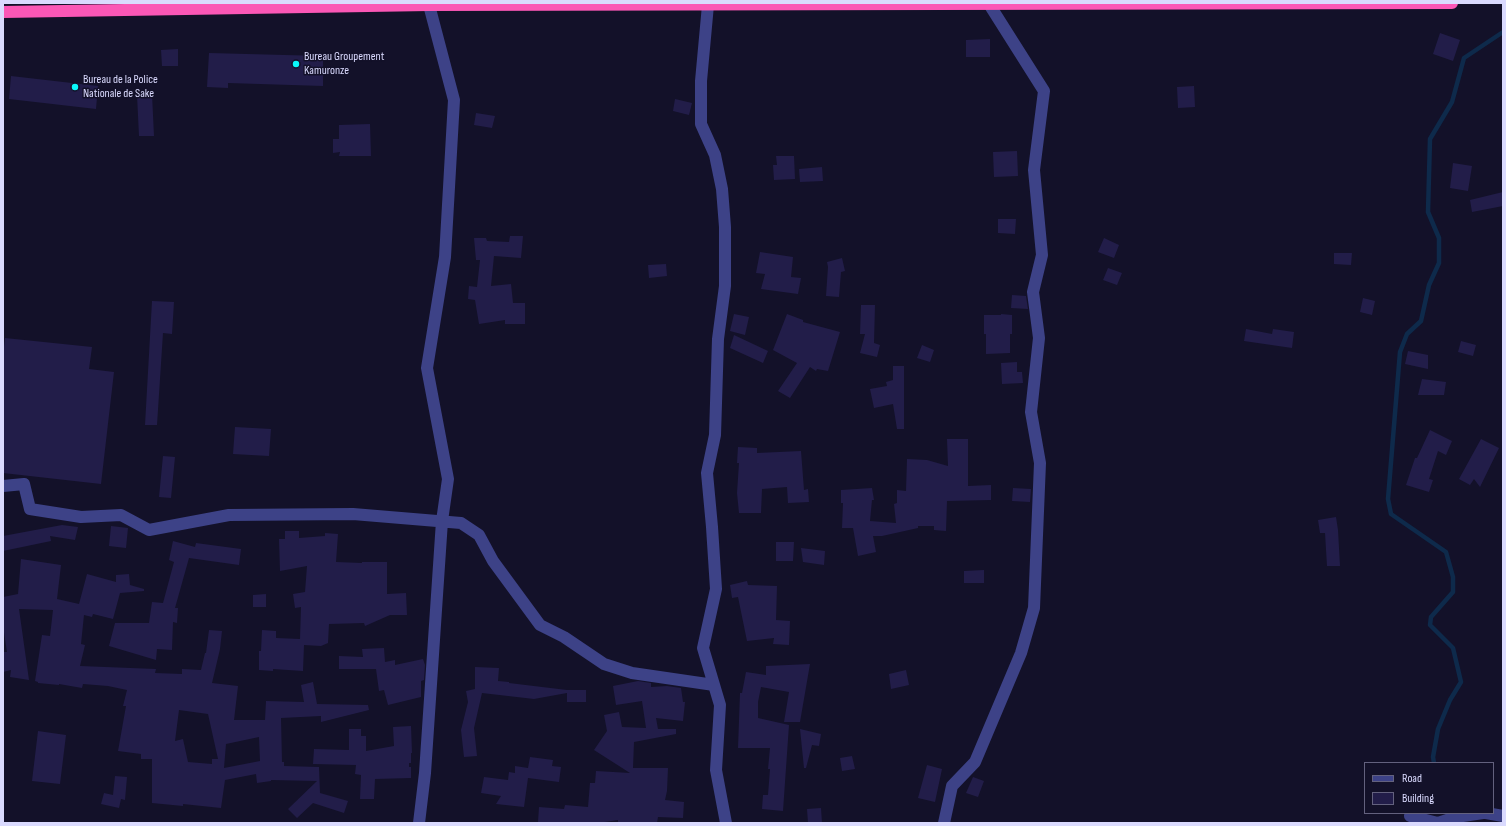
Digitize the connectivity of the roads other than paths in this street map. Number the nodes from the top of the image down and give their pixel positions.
1 (1452, 3) edge
2 (989, 4) junction
3 (429, 5) junction
4 (708, 5) junction
5 (3, 12) edge
6 (3, 486) edge
7 (442, 521) junction
8 (714, 684) junction
9 (1478, 814) edge
10 (1491, 814) edge
11 (1410, 816) dead end
12 (1503, 816) edge
13 (419, 823) edge
14 (726, 823) edge
15 (944, 823) edge
16 (1438, 823) edge

1 - 2 highway
2 - 4 highway
2 - 15 street
3 - 4 highway
3 - 5 highway
3 - 7 street
4 - 8 street
6 - 7 street
7 - 8 street
7 - 13 street
8 - 14 street
9 - 16 street
10 - 12 street
11 - 16 street

